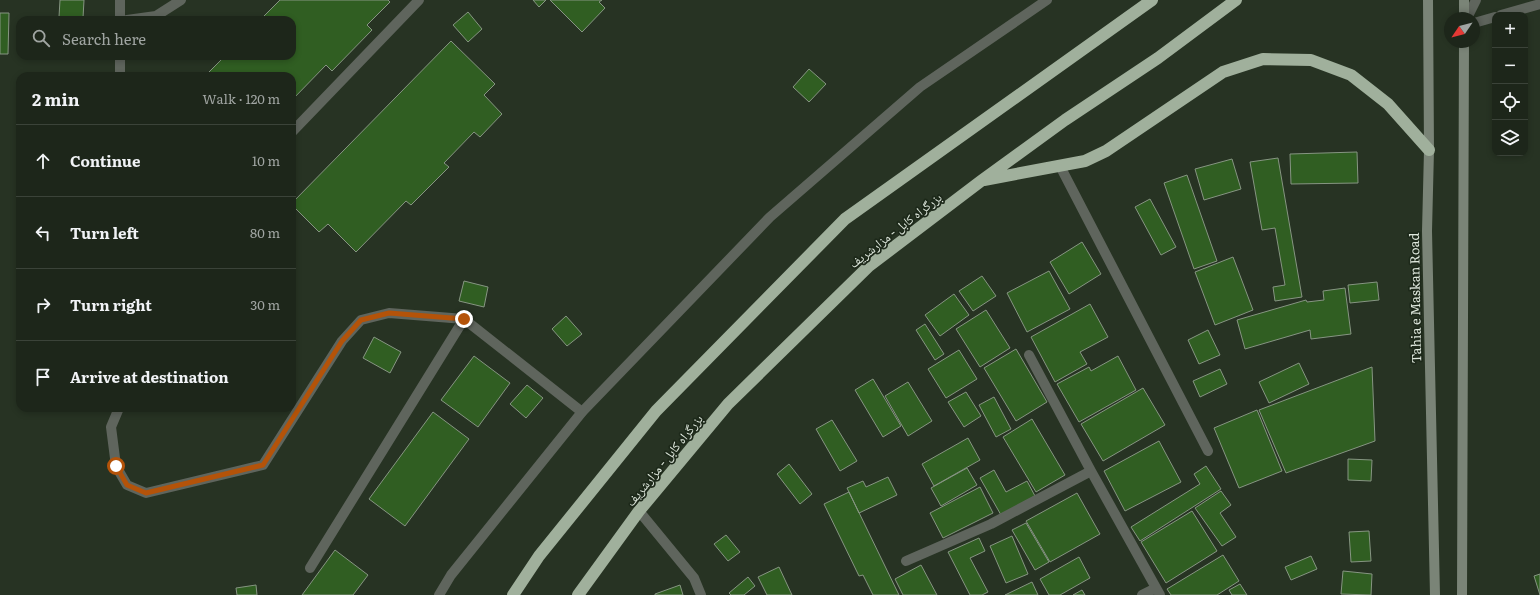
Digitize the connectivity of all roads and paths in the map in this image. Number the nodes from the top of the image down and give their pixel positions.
1 (120, 0) edge
2 (181, 0) edge
3 (419, 0) edge
4 (1047, 0) edge
5 (1152, 0) edge
6 (1236, 0) edge
7 (1428, 0) edge
8 (1464, 0) edge
9 (1476, 0) edge
10 (1540, 4) edge
11 (1464, 12) edge
12 (1470, 12) edge
13 (1512, 12) edge
14 (120, 16) edge
15 (156, 16) edge
16 (1492, 18) edge
17 (1480, 21) edge
18 (1464, 48) edge
19 (120, 60) edge
20 (120, 72) edge
21 (296, 128) edge
22 (1429, 150) junction
23 (1060, 166) junction
24 (981, 181) junction
25 (464, 319) junction
26 (1029, 355) dead end
27 (117, 412) edge
28 (582, 412) junction
29 (1208, 451) dead end
30 (1091, 471) junction
31 (639, 511) junction
32 (906, 561) dead end
33 (310, 568) dead end
34 (1158, 591) edge
35 (439, 595) edge
36 (513, 595) edge
37 (578, 595) edge
38 (701, 595) edge
39 (1142, 595) edge
40 (1435, 595) edge
41 (1462, 595) edge

1 - 14 street
2 - 15 street
3 - 21 street
4 - 28 street
5 - 36 highway
6 - 24 highway, بزرگراه کابل - مزارشریف
7 - 22 main road, Tahia e Maskan Road
8 - 11 main road
9 - 12 street
10 - 13 street
16 - 17 street
18 - 41 main road
19 - 20 street
22 - 23 highway
22 - 40 main road, Tahia e Maskan Road
23 - 24 highway
23 - 29 street
24 - 31 highway, بزرگراه کابل - مزارشریف
25 - 27 street
25 - 28 street
25 - 33 street
26 - 30 street
28 - 35 street
30 - 32 street
30 - 34 street
31 - 37 highway, بزرگراه کابل - مزارشریف
31 - 38 street
34 - 39 street

